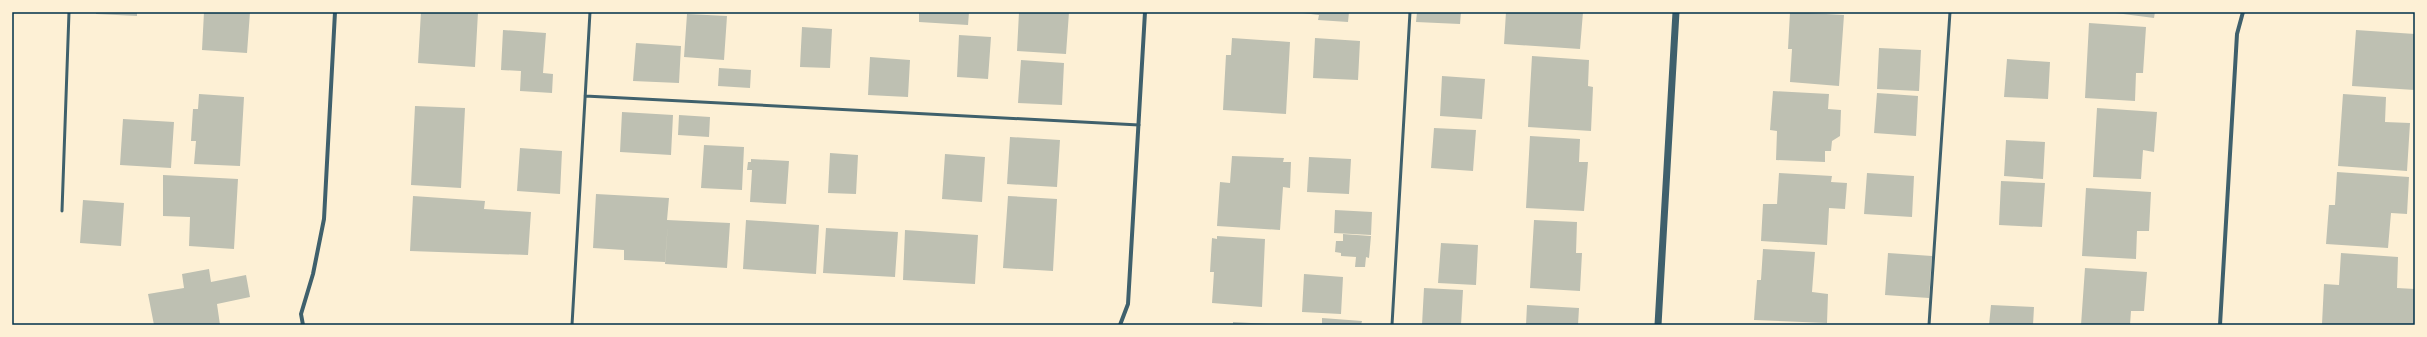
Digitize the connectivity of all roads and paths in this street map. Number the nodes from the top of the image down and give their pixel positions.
1 (69, 12) edge
2 (335, 12) edge
3 (590, 12) edge
4 (1145, 12) edge
5 (1410, 12) edge
6 (1676, 12) edge
7 (1950, 12) edge
8 (2243, 12) edge
9 (585, 96) junction
10 (1139, 125) junction
11 (62, 210) dead end
12 (303, 325) edge
13 (572, 325) edge
14 (1120, 325) edge
15 (1392, 325) edge
16 (1658, 325) edge
17 (1929, 325) edge
18 (2220, 325) edge

1 - 11 lane
2 - 12 street
3 - 9 lane
4 - 10 street
5 - 15 lane
6 - 16 street
7 - 17 lane
8 - 18 street
9 - 10 lane
9 - 13 lane
10 - 14 street

